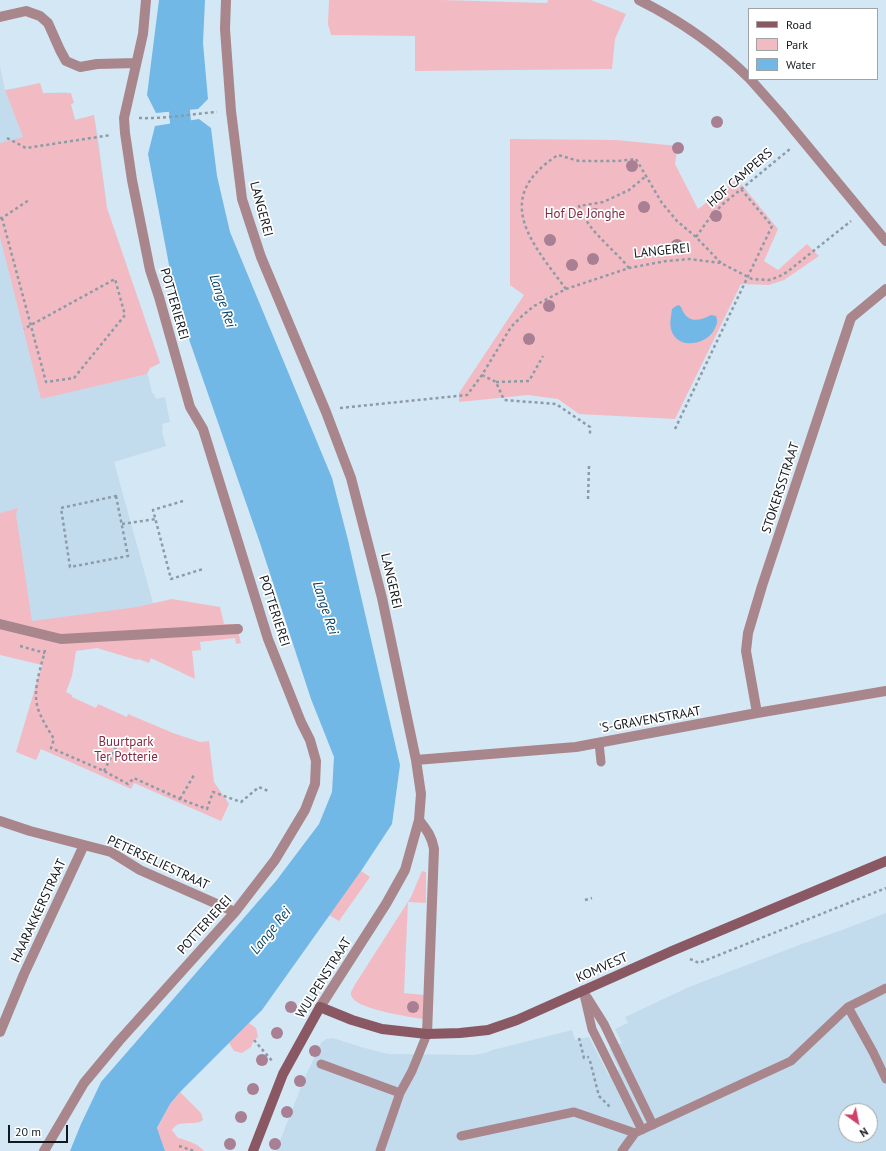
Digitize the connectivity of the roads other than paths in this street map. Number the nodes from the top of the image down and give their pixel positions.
1 (146, 0) edge
2 (226, 0) edge
3 (639, 0) edge
4 (0, 17) edge
5 (136, 63) junction
6 (748, 76) edge
7 (752, 80) edge
8 (886, 241) edge
9 (886, 289) edge
10 (0, 624) edge
11 (238, 629) dead end
12 (886, 691) edge
13 (757, 713) junction
14 (599, 742) junction
15 (416, 760) junction
16 (601, 762) dead end
17 (419, 820) junction
18 (0, 821) edge
19 (84, 845) junction
20 (886, 861) edge
21 (235, 912) junction
22 (886, 988) edge
23 (584, 990) junction
24 (320, 1007) junction
25 (848, 1007) junction
26 (0, 1032) edge
27 (427, 1034) junction
28 (321, 1064) dead end
29 (886, 1079) edge
30 (400, 1093) junction
31 (653, 1125) junction
32 (638, 1132) junction
33 (461, 1136) dead end
34 (44, 1151) edge
35 (253, 1151) edge
36 (380, 1151) edge
37 (622, 1151) edge

1 - 5 street, POTTERIEREI
2 - 15 street, LANGEREI
3 - 6 street
4 - 5 street
5 - 21 street, POTTERIEREI
7 - 8 street
9 - 13 street, STOKERSSTRAAT
10 - 11 street
12 - 13 street, 'S-GRAVENSTRAAT
13 - 14 street, 'S-GRAVENSTRAAT
14 - 15 street, 'S-GRAVENSTRAAT
14 - 16 lane
15 - 17 street, WULPENSTRAAT
17 - 24 street, WULPENSTRAAT
17 - 27 street
18 - 19 street, PETERSELIESTRAAT
19 - 21 street, PETERSELIESTRAAT
19 - 26 street, HAARAKKERSTRAAT
20 - 23 street, KOMVEST
21 - 34 street, POTTERIEREI
22 - 25 lane
23 - 27 street, KOMVEST
23 - 31 lane
23 - 32 lane
24 - 27 street, KOMVEST
24 - 35 street, WULPENSTRAAT
25 - 29 lane
25 - 31 lane
27 - 30 lane
28 - 30 lane
30 - 36 lane
31 - 32 lane
32 - 33 lane
32 - 37 lane

